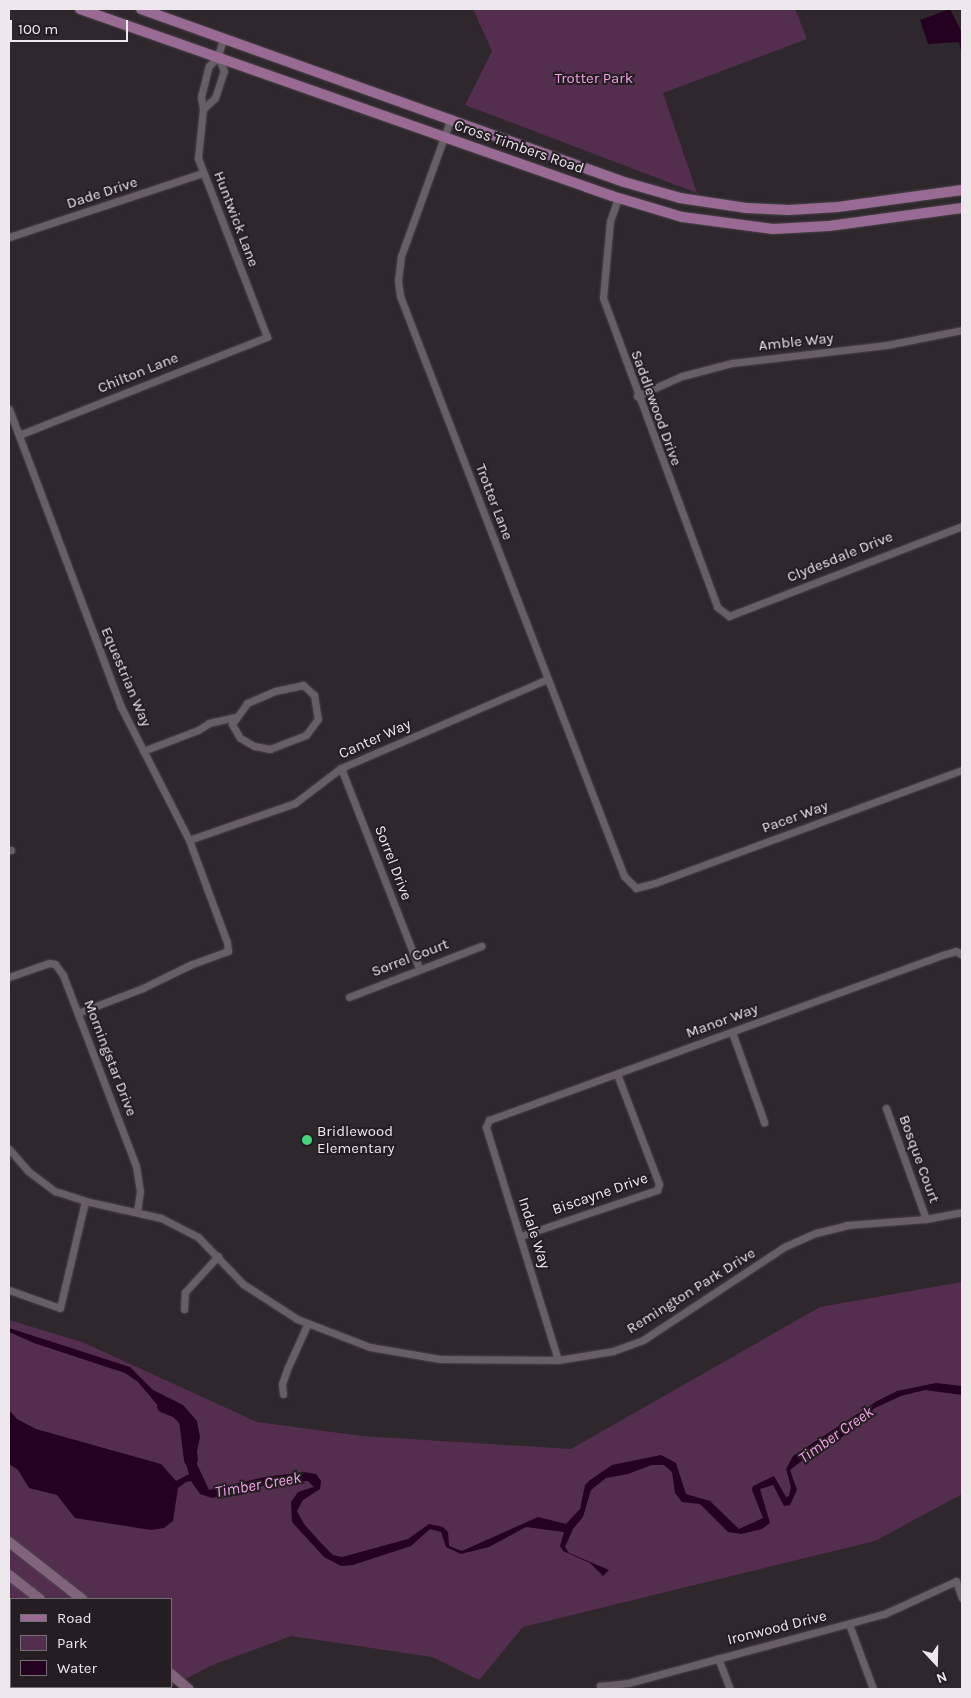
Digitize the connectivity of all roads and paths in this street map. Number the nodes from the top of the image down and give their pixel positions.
1 (80, 9) edge
2 (141, 9) edge
3 (223, 39) junction
4 (218, 56) junction
5 (203, 109) junction
6 (450, 118) junction
7 (444, 136) junction
8 (203, 173) junction
9 (962, 190) edge
10 (618, 198) junction
11 (962, 208) edge
12 (9, 237) edge
13 (962, 330) edge
14 (267, 337) joint
15 (637, 396) junction
16 (9, 409) edge
17 (19, 435) junction
18 (962, 526) edge
19 (729, 616) joint
20 (548, 679) junction
21 (234, 717) junction
22 (143, 751) junction
23 (341, 768) junction
24 (962, 770) edge
25 (189, 840) junction
26 (636, 888) joint
27 (481, 946) dead end
28 (962, 954) edge
29 (419, 968) junction
30 (9, 978) edge
31 (349, 997) dead end
32 (78, 1013) junction
33 (732, 1032) junction
34 (617, 1074) junction
35 (886, 1108) dead end
36 (492, 1118) joint
37 (764, 1122) dead end
38 (9, 1149) edge
39 (85, 1201) junction
40 (137, 1212) junction
41 (962, 1212) edge
42 (926, 1219) junction
43 (521, 1236) junction
44 (218, 1256) junction
45 (9, 1290) edge
46 (184, 1309) dead end
47 (308, 1324) junction
48 (558, 1360) junction
49 (283, 1394) dead end
50 (9, 1542) edge
51 (9, 1575) edge
52 (39, 1598) edge
53 (81, 1598) edge
54 (962, 1598) edge
55 (849, 1624) junction
56 (718, 1658) junction
57 (172, 1675) edge
58 (601, 1688) edge
59 (188, 1689) edge
60 (730, 1689) edge
61 (873, 1689) edge

1 - 4 main road, Cross Timbers Road
2 - 3 main road, Cross Timbers Road
3 - 4 street, Huntwick Lane
3 - 6 main road, Cross Timbers Road
4 - 5 street, Huntwick Lane
4 - 5 street, Huntwick Lane
4 - 7 main road, Cross Timbers Road
5 - 8 street, Huntwick Lane
6 - 7 street, Trotter Lane
6 - 9 main road, Cross Timbers Road
7 - 10 main road, Cross Timbers Road
7 - 20 street, Trotter Lane
8 - 12 street, Dade Drive
8 - 14 street, Huntwick Lane
10 - 11 main road, Cross Timbers Road
10 - 15 street, Saddlewood Drive
13 - 15 street, Amble Way
14 - 17 street, Chilton Lane
15 - 19 street, Saddlewood Drive
16 - 17 street, Equestrian Way
17 - 22 street, Equestrian Way
18 - 19 street, Clydesdale Drive
20 - 23 street, Canter Way
20 - 26 street, Trotter Lane
21 - 21 street
21 - 22 street
22 - 25 street, Equestrian Way
23 - 25 street, Canter Way
23 - 29 street, Sorrel Drive
24 - 26 street, Pacer Way
25 - 32 street, Equestrian Way
27 - 29 street, Sorrel Court
28 - 33 street, Manor Way
29 - 31 street, Sorrel Court
30 - 32 street, Morningstar Drive
32 - 40 street, Morningstar Drive
33 - 34 street, Manor Way
33 - 37 street
34 - 36 street, Manor Way
34 - 43 street, Biscayne Drive
35 - 42 street, Bosque Court
36 - 43 street, Indale Way
38 - 39 street, Remington Park Drive
39 - 40 street, Remington Park Drive
39 - 45 street
40 - 44 street, Remington Park Drive
41 - 42 street, Remington Park Drive
42 - 48 street, Remington Park Drive
43 - 48 street, Indale Way
44 - 46 street
44 - 47 street, Remington Park Drive
47 - 48 street, Remington Park Drive
47 - 49 street
50 - 53 main road
51 - 52 main road
54 - 55 street, Ironwood Drive
55 - 56 street, Ironwood Drive
55 - 61 street
56 - 58 street, Ironwood Drive
56 - 60 street
57 - 59 main road

